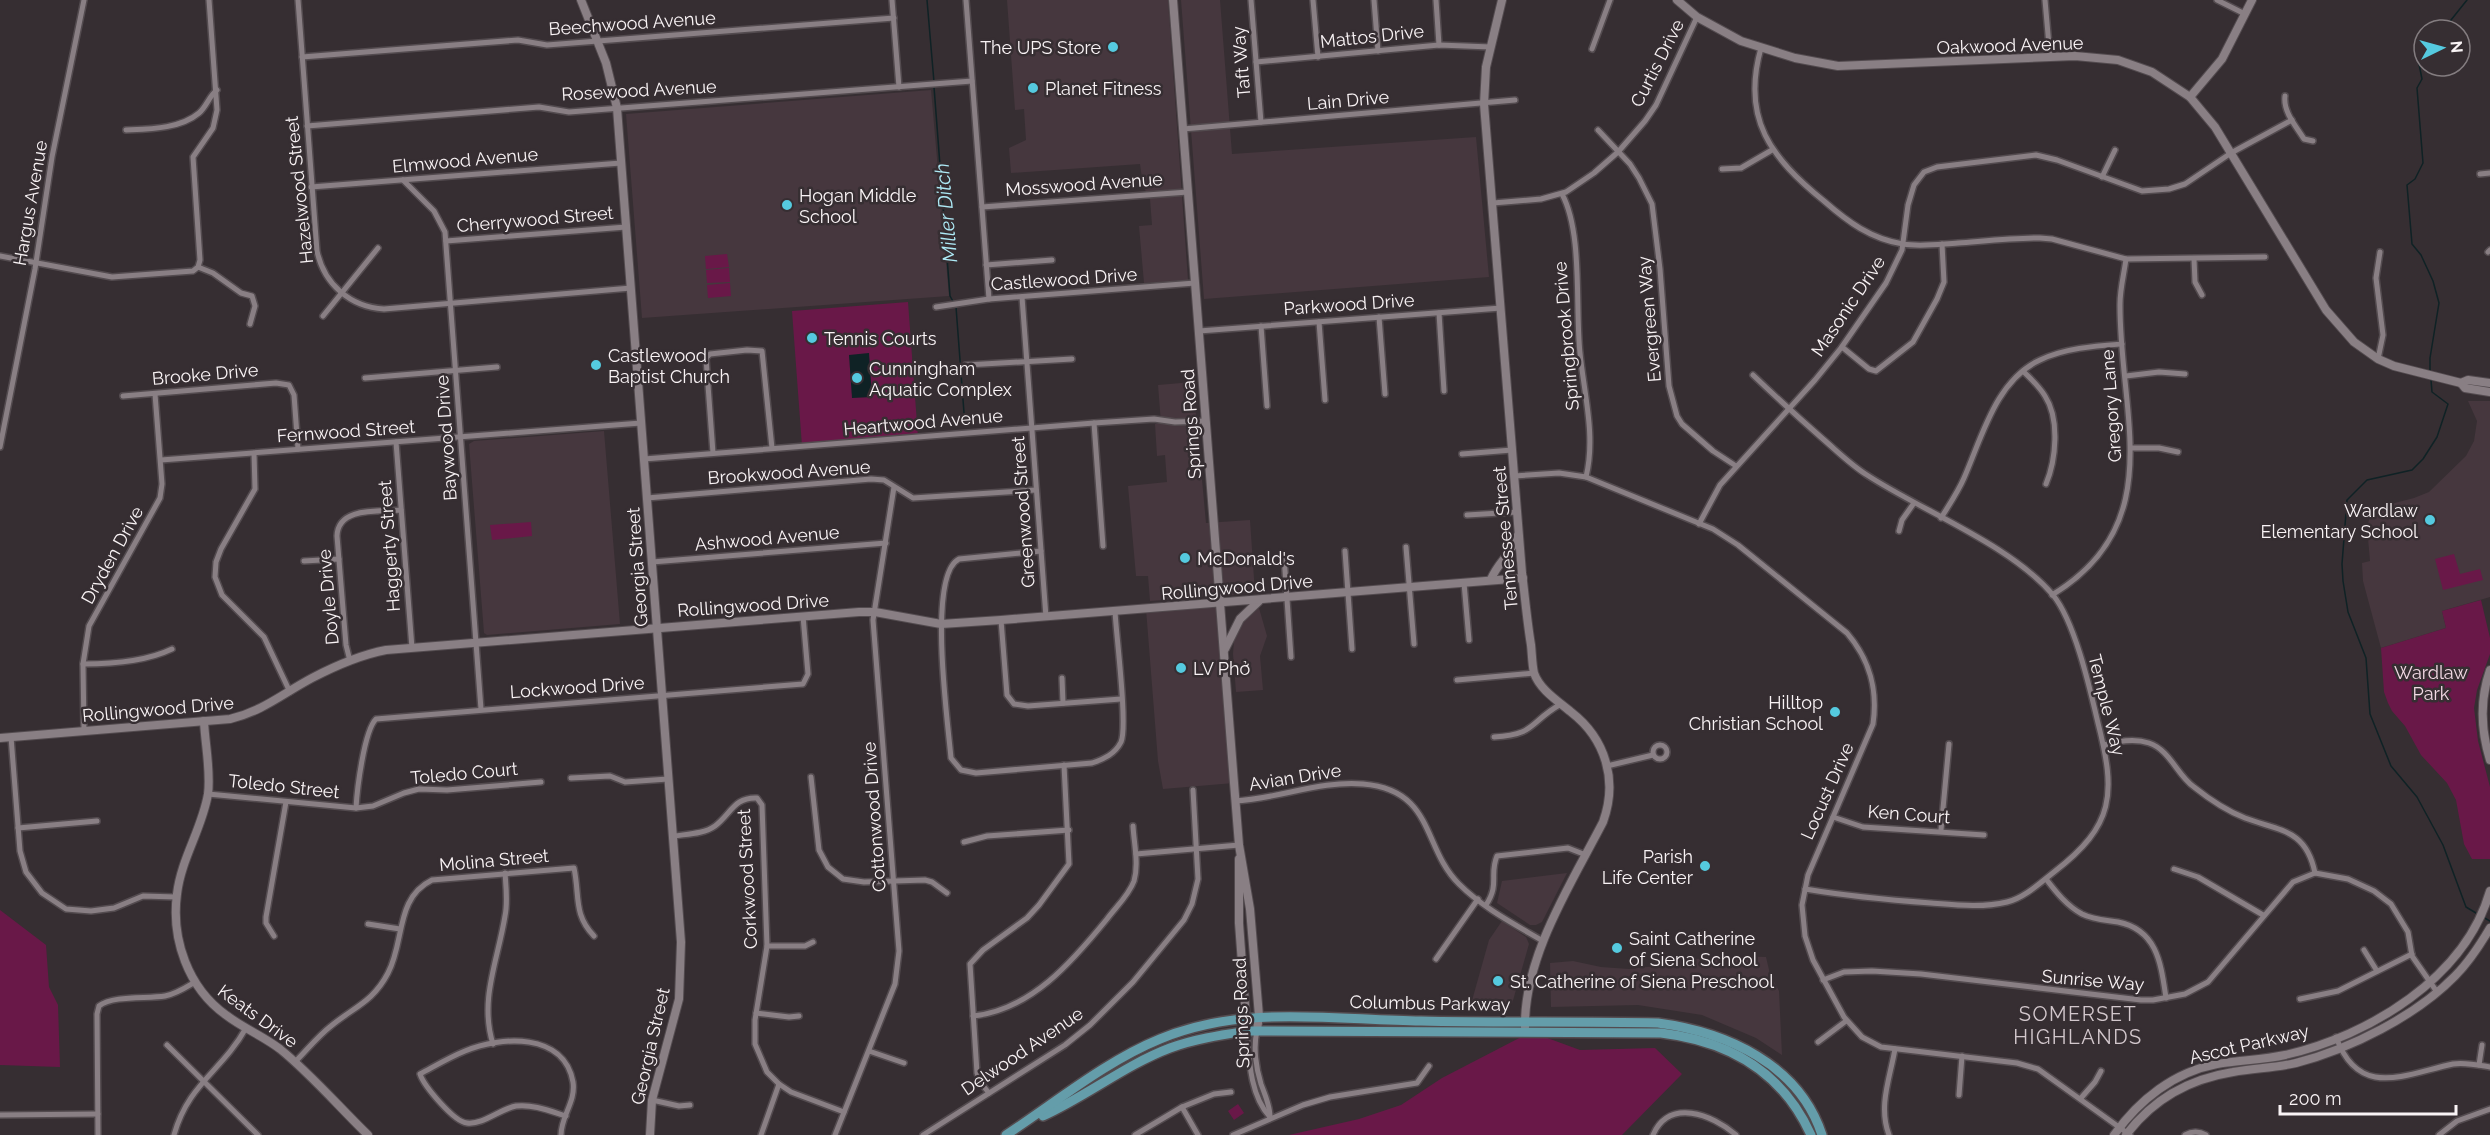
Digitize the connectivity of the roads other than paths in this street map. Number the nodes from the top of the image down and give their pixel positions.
1 (84, 0) edge
2 (298, 0) edge
3 (581, 0) edge
4 (892, 0) edge
5 (966, 0) edge
6 (1173, 0) edge
7 (1251, 0) edge
8 (1313, 0) edge
9 (1374, 0) edge
10 (1436, 0) edge
11 (1502, 0) edge
12 (1610, 0) edge
13 (1677, 0) edge
14 (2045, 0) edge
15 (2217, 0) edge
16 (2252, 0) edge
17 (209, 3) edge
18 (2245, 14) junction
19 (1697, 17) junction
20 (894, 18) junction
21 (597, 41) junction
22 (1439, 45) junction
23 (1491, 47) junction
24 (1761, 48) junction
25 (1592, 49) dead end
26 (1378, 51) junction
27 (302, 57) junction
28 (1318, 57) junction
29 (2050, 57) junction
30 (1256, 62) junction
31 (972, 81) junction
32 (899, 87) junction
33 (217, 90) junction
34 (2285, 96) dead end
35 (2190, 97) junction
36 (1515, 100) dead end
37 (1484, 104) junction
38 (617, 108) junction
39 (2292, 120) junction
40 (1261, 122) junction
41 (307, 126) junction
42 (1183, 129) junction
43 (126, 130) dead end
44 (1598, 130) dead end
45 (2313, 141) dead end
46 (1772, 150) junction
47 (2115, 150) dead end
48 (1618, 152) junction
49 (2231, 153) junction
50 (621, 163) junction
51 (1722, 169) dead end
52 (2490, 173) edge
53 (2480, 174) dead end
54 (2102, 177) junction
55 (403, 180) junction
56 (312, 187) junction
57 (1188, 192) junction
58 (1562, 194) junction
59 (1493, 203) junction
60 (982, 207) junction
61 (626, 227) junction
62 (446, 242) junction
63 (1903, 244) junction
64 (1942, 244) junction
65 (378, 248) dead end
66 (2380, 252) dead end
67 (0, 256) edge
68 (2265, 257) dead end
69 (2126, 259) junction
70 (2194, 259) junction
71 (1052, 260) dead end
72 (34, 262) junction
73 (986, 265) junction
74 (196, 269) junction
75 (1195, 284) junction
76 (631, 288) junction
77 (342, 294) junction
78 (2202, 295) dead end
79 (1022, 297) junction
80 (989, 299) junction
81 (451, 303) junction
82 (936, 306) dead end
83 (1501, 308) junction
84 (1439, 313) junction
85 (323, 316) dead end
86 (1379, 317) junction
87 (1319, 322) junction
88 (249, 324) dead end
89 (1261, 326) junction
90 (1199, 331) junction
91 (2122, 345) junction
92 (1842, 346) junction
93 (1072, 359) dead end
94 (2378, 359) junction
95 (1027, 362) junction
96 (966, 365) dead end
97 (496, 367) dead end
98 (456, 370) junction
99 (2023, 371) junction
100 (2185, 374) dead end
101 (1753, 375) dead end
102 (2126, 376) junction
103 (365, 378) dead end
104 (2461, 382) junction
105 (2490, 383) edge
106 (1444, 390) dead end
107 (2490, 392) edge
108 (155, 394) junction
109 (1385, 394) dead end
110 (123, 396) dead end
111 (1325, 400) dead end
112 (1267, 406) dead end
113 (1789, 409) junction
114 (1206, 421) junction
115 (641, 423) junction
116 (1094, 423) junction
117 (1032, 428) junction
118 (462, 437) junction
119 (396, 442) junction
120 (0, 447) edge
121 (772, 448) junction
122 (2132, 448) junction
123 (298, 449) junction
124 (1512, 450) junction
125 (2178, 452) dead end
126 (254, 453) junction
127 (713, 453) junction
128 (1461, 454) dead end
129 (161, 459) junction
130 (644, 459) junction
131 (1736, 466) junction
132 (1514, 476) junction
133 (1586, 477) junction
134 (2046, 484) dead end
135 (894, 487) junction
136 (1036, 490) junction
137 (647, 498) junction
138 (1914, 503) junction
139 (401, 510) junction
140 (1517, 512) junction
141 (1467, 515) dead end
142 (1941, 519) junction
143 (1699, 524) junction
144 (1899, 531) dead end
145 (1519, 533) junction
146 (886, 543) junction
147 (1103, 546) dead end
148 (1406, 547) dead end
149 (1041, 551) junction
150 (1345, 551) dead end
151 (1284, 556) dead end
152 (339, 559) junction
153 (304, 561) dead end
154 (652, 562) junction
155 (1523, 578) junction
156 (1491, 579) junction
157 (1464, 583) junction
158 (1409, 588) junction
159 (1348, 593) junction
160 (2052, 595) junction
161 (1287, 598) junction
162 (1260, 600) junction
163 (1220, 603) junction
164 (1114, 611) junction
165 (875, 612) junction
166 (803, 616) junction
167 (1046, 617) junction
168 (1001, 620) junction
169 (941, 624) junction
170 (657, 628) junction
171 (1469, 640) dead end
172 (476, 643) junction
173 (1414, 644) dead end
174 (412, 648) junction
175 (172, 649) dead end
176 (1352, 649) dead end
177 (1224, 653) junction
178 (1291, 657) dead end
179 (350, 661) junction
180 (83, 664) junction
181 (2490, 670) edge
182 (1534, 673) junction
183 (1062, 678) dead end
184 (1457, 680) dead end
185 (290, 692) junction
186 (663, 696) junction
187 (1121, 699) junction
188 (1063, 704) junction
189 (1561, 704) junction
190 (481, 709) junction
191 (204, 721) junction
192 (84, 731) junction
193 (11, 737) junction
194 (0, 738) edge
195 (1494, 738) dead end
196 (1949, 744) dead end
197 (2104, 745) junction
198 (1653, 755) dead end
199 (2490, 760) edge
200 (1064, 765) junction
201 (1607, 766) junction
202 (811, 777) dead end
203 (571, 778) dead end
204 (668, 778) junction
205 (541, 782) dead end
206 (1193, 790) dead end
207 (208, 794) junction
208 (1235, 801) junction
209 (286, 802) junction
210 (356, 808) junction
211 (1833, 817) junction
212 (97, 821) dead end
213 (1133, 826) dead end
214 (18, 828) junction
215 (1069, 830) junction
216 (1941, 830) junction
217 (1984, 835) dead end
218 (674, 836) junction
219 (964, 842) dead end
220 (1239, 845) junction
221 (1197, 849) junction
222 (1583, 853) junction
223 (1136, 854) junction
224 (2174, 869) dead end
225 (505, 873) junction
226 (2315, 873) junction
227 (2046, 879) junction
228 (894, 880) junction
229 (1804, 889) junction
230 (2490, 891) edge
231 (947, 893) dead end
232 (176, 897) junction
233 (1478, 900) junction
234 (1486, 905) junction
235 (2263, 915) junction
236 (368, 924) dead end
237 (2490, 928) edge
238 (400, 929) junction
239 (274, 936) dead end
240 (594, 936) dead end
241 (1543, 941) junction
242 (813, 942) dead end
243 (767, 946) junction
244 (2364, 950) dead end
245 (2412, 954) junction
246 (1436, 959) dead end
247 (2377, 971) junction
248 (1823, 980) junction
249 (195, 982) junction
250 (2430, 982) junction
251 (2437, 992) junction
252 (2166, 998) junction
253 (2300, 999) dead end
254 (756, 1013) junction
255 (800, 1016) dead end
256 (973, 1016) junction
257 (1259, 1016) junction
258 (1246, 1017) junction
259 (1846, 1021) junction
260 (1525, 1026) junction
261 (246, 1028) junction
262 (1257, 1030) junction
263 (1247, 1031) junction
264 (2336, 1037) junction
265 (1818, 1042) dead end
266 (493, 1044) junction
267 (2482, 1045) dead end
268 (167, 1046) dead end
269 (2339, 1047) junction
270 (1895, 1049) junction
271 (869, 1051) junction
272 (1962, 1056) junction
273 (295, 1062) junction
274 (904, 1063) dead end
275 (2479, 1065) junction
276 (1429, 1066) dead end
277 (2490, 1067) edge
278 (2101, 1071) dead end
279 (203, 1080) junction
280 (779, 1084) junction
281 (1231, 1092) dead end
282 (988, 1093) junction
283 (1959, 1095) dead end
284 (2081, 1098) junction
285 (652, 1100) junction
286 (690, 1105) dead end
287 (1182, 1107) junction
288 (2490, 1109) edge
289 (844, 1112) junction
290 (98, 1114) junction
291 (0, 1115) edge
292 (566, 1116) junction
293 (1270, 1117) junction
294 (1019, 1126) junction
295 (2120, 1127) junction
296 (2128, 1134) edge
297 (98, 1135) edge
298 (174, 1135) edge
299 (258, 1135) edge
300 (368, 1135) edge
301 (561, 1135) edge
302 (650, 1135) edge
303 (761, 1135) edge
304 (835, 1135) edge
305 (923, 1135) edge
306 (1006, 1135) edge
307 (1135, 1135) edge
308 (1198, 1135) edge
309 (1233, 1135) edge
310 (1653, 1135) edge
311 (1736, 1135) edge
312 (1811, 1135) edge
313 (1822, 1135) edge
314 (1889, 1135) edge
315 (2114, 1135) edge
316 (2185, 1135) edge
317 (2206, 1135) edge
318 (2439, 1135) edge

1 - 72 street, Hargus Avenue
2 - 27 street, Hazelwood Street
3 - 21 main road, Georgia Street
4 - 20 street
5 - 31 street
6 - 42 main road, Springs Road
7 - 30 street, Taft Way
8 - 28 street
9 - 26 street
10 - 22 street
11 - 23 main road, Tennessee Street
12 - 25 street
13 - 19 main road, Oakwood Avenue
14 - 29 street
15 - 18 street
16 - 18 main road
17 - 33 street
18 - 35 main road
19 - 24 main road, Oakwood Avenue
19 - 48 street, Curtis Drive
20 - 21 street, Beechwood Avenue
20 - 32 street
21 - 27 street, Beechwood Avenue
21 - 38 main road, Georgia Street
22 - 23 street, Mattos Drive
22 - 26 street, Mattos Drive
23 - 37 main road, Tennessee Street
24 - 29 main road, Oakwood Avenue
24 - 46 street
26 - 28 street, Mattos Drive
27 - 41 street, Hazelwood Street
28 - 30 street, Mattos Drive
29 - 35 main road, Oakwood Avenue
30 - 40 street, Taft Way
31 - 32 street, Rosewood Avenue
31 - 60 street
32 - 38 street, Rosewood Avenue
33 - 43 street
33 - 74 street
34 - 39 street
35 - 49 main road, Oakwood Avenue
36 - 37 street, Lain Drive
37 - 40 street, Lain Drive
37 - 59 main road, Tennessee Street
38 - 41 street, Rosewood Avenue
38 - 50 main road, Georgia Street
39 - 45 street
39 - 49 street, Masonic Drive
40 - 42 street, Lain Drive
41 - 56 street, Hazelwood Street
42 - 57 main road, Springs Road
44 - 48 street, Evergreen Way
46 - 51 street
46 - 63 street
47 - 54 street
48 - 58 street, Curtis Drive
48 - 131 street, Evergreen Way
49 - 54 street, Masonic Drive
49 - 94 main road, Oakwood Avenue
50 - 55 street, Elmwood Avenue
50 - 61 main road, Georgia Street
52 - 53 street
54 - 63 street, Masonic Drive
55 - 56 street, Elmwood Avenue
55 - 62 street, Baywood Drive
56 - 77 street, Hazelwood Street
57 - 60 street, Mosswood Avenue
57 - 75 main road, Springs Road
58 - 59 street, Curtis Drive
58 - 133 street, Springbrook Drive
59 - 83 main road, Tennessee Street
60 - 73 street
61 - 62 street, Cherrywood Street
61 - 76 main road, Georgia Street
62 - 81 street, Baywood Drive
63 - 64 street
63 - 92 street, Masonic Drive
64 - 69 street
64 - 92 street
65 - 77 street
66 - 94 street
67 - 72 street
68 - 70 street
69 - 70 street
69 - 91 street, Gregory Lane
70 - 78 street
71 - 73 street
72 - 74 street
72 - 120 street, Hargus Avenue
73 - 80 street
74 - 88 street
75 - 79 street, Castlewood Drive
75 - 90 main road, Springs Road
76 - 81 street, Hazelwood Street
76 - 115 main road, Georgia Street
77 - 81 street, Hazelwood Street
77 - 85 street
79 - 80 street, Castlewood Drive
79 - 95 street, Greenwood Street
80 - 82 street, Castlewood Drive
81 - 98 street, Baywood Drive
83 - 84 street, Parkwood Drive
83 - 124 main road, Tennessee Street
84 - 86 street, Parkwood Drive
84 - 106 street
86 - 87 street, Parkwood Drive
86 - 109 street
87 - 89 street, Parkwood Drive
87 - 111 street
89 - 90 street, Parkwood Drive
89 - 112 street
90 - 114 main road, Springs Road
91 - 99 street
91 - 102 street, Gregory Lane
92 - 113 street, Masonic Drive
93 - 95 street
94 - 104 main road, Oakwood Avenue
95 - 96 street
95 - 117 street, Greenwood Street
97 - 98 street
98 - 103 street
98 - 118 street, Baywood Drive
99 - 134 street
99 - 142 street
100 - 102 street
101 - 113 street, Temple Way
102 - 122 street, Gregory Lane
104 - 105 main road, Oakwood Avenue
104 - 107 main road, Oakwood Avenue
108 - 110 street, Brooke Drive
108 - 123 street, Brooke Drive
108 - 129 street, Dryden Drive
113 - 131 street, Masonic Drive
113 - 138 street, Temple Way
114 - 116 street, Heartwood Avenue
114 - 163 main road, Springs Road
115 - 118 street, Fernwood Street
115 - 130 main road, Georgia Street
116 - 117 street, Heartwood Avenue
116 - 147 street
117 - 121 street, Heartwood Avenue
117 - 136 street, Greenwood Street
118 - 119 street, Fernwood Street
118 - 172 street, Baywood Drive
119 - 123 street, Fernwood Street
119 - 139 street, Haggerty Street
121 - 127 street, Heartwood Avenue
121 - 127 street
122 - 125 street
122 - 160 street, Gregory Lane
123 - 126 street, Fernwood Street
124 - 128 street
124 - 132 main road, Tennessee Street
126 - 129 street, Fernwood Street
126 - 185 street
127 - 130 street, Heartwood Avenue
129 - 180 street, Dryden Drive
130 - 137 main road, Georgia Street
131 - 143 street, Masonic Drive
132 - 133 street, Locust Drive
132 - 140 main road, Tennessee Street
133 - 143 street, Locust Drive
135 - 136 street, Brookwood Avenue
135 - 137 street, Brookwood Avenue
135 - 146 street, Cottonwood Drive
136 - 149 street, Greenwood Street
137 - 154 main road, Georgia Street
138 - 142 street, Temple Way
138 - 144 street
139 - 152 street, Doyle Drive
139 - 174 street, Haggerty Street
140 - 141 street
140 - 145 main road, Tennessee Street
142 - 160 street, Temple Way
143 - 211 street, Locust Drive
145 - 155 main road, Tennessee Street
145 - 156 main road
146 - 154 street, Ashwood Avenue
146 - 165 street, Cottonwood Drive
148 - 158 street
149 - 167 street, Greenwood Street
149 - 169 street
150 - 159 street
151 - 161 street
152 - 153 street
152 - 179 street, Doyle Drive
154 - 170 main road, Georgia Street
155 - 156 main road, Rollingwood Drive
155 - 182 main road, Tennessee Street
156 - 157 main road, Rollingwood Drive
157 - 158 main road, Rollingwood Drive
157 - 171 street
158 - 159 main road, Rollingwood Drive
158 - 173 street
159 - 161 main road, Rollingwood Drive
159 - 176 street
160 - 197 street, Temple Way
161 - 162 main road, Rollingwood Drive
161 - 178 street
162 - 163 main road, Rollingwood Drive
162 - 177 main road
163 - 164 main road, Rollingwood Drive
163 - 177 main road, Springs Road
164 - 167 main road, Rollingwood Drive
164 - 187 street
165 - 166 main road, Rollingwood Drive
165 - 169 main road, Rollingwood Drive
165 - 228 street, Cottonwood Drive
166 - 170 main road, Rollingwood Drive
166 - 186 street, Lockwood Drive
167 - 168 main road, Rollingwood Drive
168 - 169 main road, Rollingwood Drive
168 - 188 street
169 - 200 street
170 - 172 main road, Rollingwood Drive
170 - 186 main road, Georgia Street
172 - 174 main road, Rollingwood Drive
172 - 190 street, Baywood Drive
174 - 179 main road, Rollingwood Drive
175 - 180 street
177 - 208 main road, Springs Road
179 - 185 main road, Rollingwood Drive
180 - 192 street, Dryden Drive
181 - 199 main road
182 - 184 street
182 - 189 main road
183 - 188 street
185 - 191 main road, Rollingwood Drive
186 - 190 street, Lockwood Drive
186 - 204 main road, Georgia Street
187 - 188 street
187 - 200 street
189 - 195 street
189 - 201 main road
190 - 210 street, Lockwood Drive
191 - 192 main road, Rollingwood Drive
191 - 207 main road, Keats Drive
192 - 193 main road, Rollingwood Drive
193 - 194 main road, Rollingwood Drive
193 - 214 street
196 - 216 street
197 - 226 street
197 - 227 street, Temple Way
198 - 201 street
200 - 215 street
201 - 222 main road
202 - 228 street
203 - 204 street
204 - 218 main road, Georgia Street
205 - 210 street, Toledo Court
206 - 221 street, Delwood Avenue
207 - 209 street, Toledo Street
207 - 232 main road, Keats Drive
208 - 220 main road, Springs Road
208 - 233 street, Avian Drive
209 - 210 street, Toledo Street
209 - 239 street
211 - 216 street, Ken Court
211 - 229 street, Locust Drive
212 - 214 street
213 - 223 street
214 - 232 street
215 - 219 street
215 - 256 street
216 - 217 street, Ken Court
218 - 243 street, Corkwood Street
218 - 285 main road, Georgia Street
220 - 221 street
220 - 257 main road, Springs Road
220 - 258 main road, Springs Road
221 - 223 street
221 - 282 street, Delwood Avenue
222 - 234 street
222 - 241 main road
223 - 256 street
224 - 235 street
225 - 238 street, Molina Street
225 - 240 street, Molina Street
225 - 266 street
226 - 235 street, Sunrise Way
226 - 245 street
227 - 229 street, Temple Way
227 - 252 street
228 - 231 street
228 - 271 street, Cottonwood Drive
229 - 248 street, Locust Drive
230 - 250 main road, Ascot Parkway
232 - 249 main road, Keats Drive
233 - 234 street, Avian Drive
233 - 246 street
234 - 241 street, Avian Drive
235 - 252 street, Sunrise Way
236 - 238 street
237 - 251 main road, Ascot Parkway
238 - 273 street, Molina Street
241 - 260 main road
242 - 243 street
243 - 254 street, Corkwood Street
244 - 247 street
245 - 247 street
245 - 250 street
247 - 253 street
248 - 252 street, Sunrise Way
248 - 259 street, Locust Drive
249 - 261 main road, Keats Drive
249 - 290 street
250 - 251 street
250 - 264 main road, Ascot Parkway
251 - 269 main road, Ascot Parkway
254 - 255 street
254 - 280 street, Corkwood Street
256 - 282 street
257 - 258 main road, Columbus Parkway
257 - 260 main road, Columbus Parkway
257 - 262 main road, Springs Road
258 - 263 main road, Springs Road
258 - 294 main road, Columbus Parkway
259 - 265 street
259 - 270 street, Locust Drive
260 - 262 main road, Columbus Parkway
260 - 312 main road, Columbus Parkway
260 - 313 main road, Columbus Parkway
261 - 273 main road, Keats Drive
261 - 279 street
262 - 263 main road, Columbus Parkway
262 - 293 street, Springs Road
263 - 293 street, Springs Road
263 - 294 main road, Columbus Parkway
264 - 269 street
264 - 295 main road, Ascot Parkway
266 - 292 street
266 - 292 street
267 - 275 street
268 - 279 street
269 - 275 street
269 - 296 main road, Ascot Parkway
270 - 272 street, Locust Drive
270 - 314 street
271 - 274 street
271 - 289 street, Cottonwood Drive
272 - 283 street
272 - 284 street, Locust Drive
273 - 300 main road, Keats Drive
275 - 277 street
276 - 293 street
278 - 284 street
279 - 298 street
279 - 299 street
280 - 289 street, Corkwood Street
280 - 303 street
281 - 287 street
282 - 305 street, Delwood Avenue
284 - 295 street, Locust Drive
285 - 286 street
285 - 302 main road, Georgia Street
287 - 307 street
287 - 308 street
288 - 318 street
289 - 304 street, Cottonwood Drive
290 - 291 street
290 - 297 street
292 - 301 street
293 - 309 street
294 - 306 main road, Columbus Parkway
295 - 296 street, Locust Drive
295 - 315 main road, Ascot Parkway
310 - 311 street
316 - 317 street

